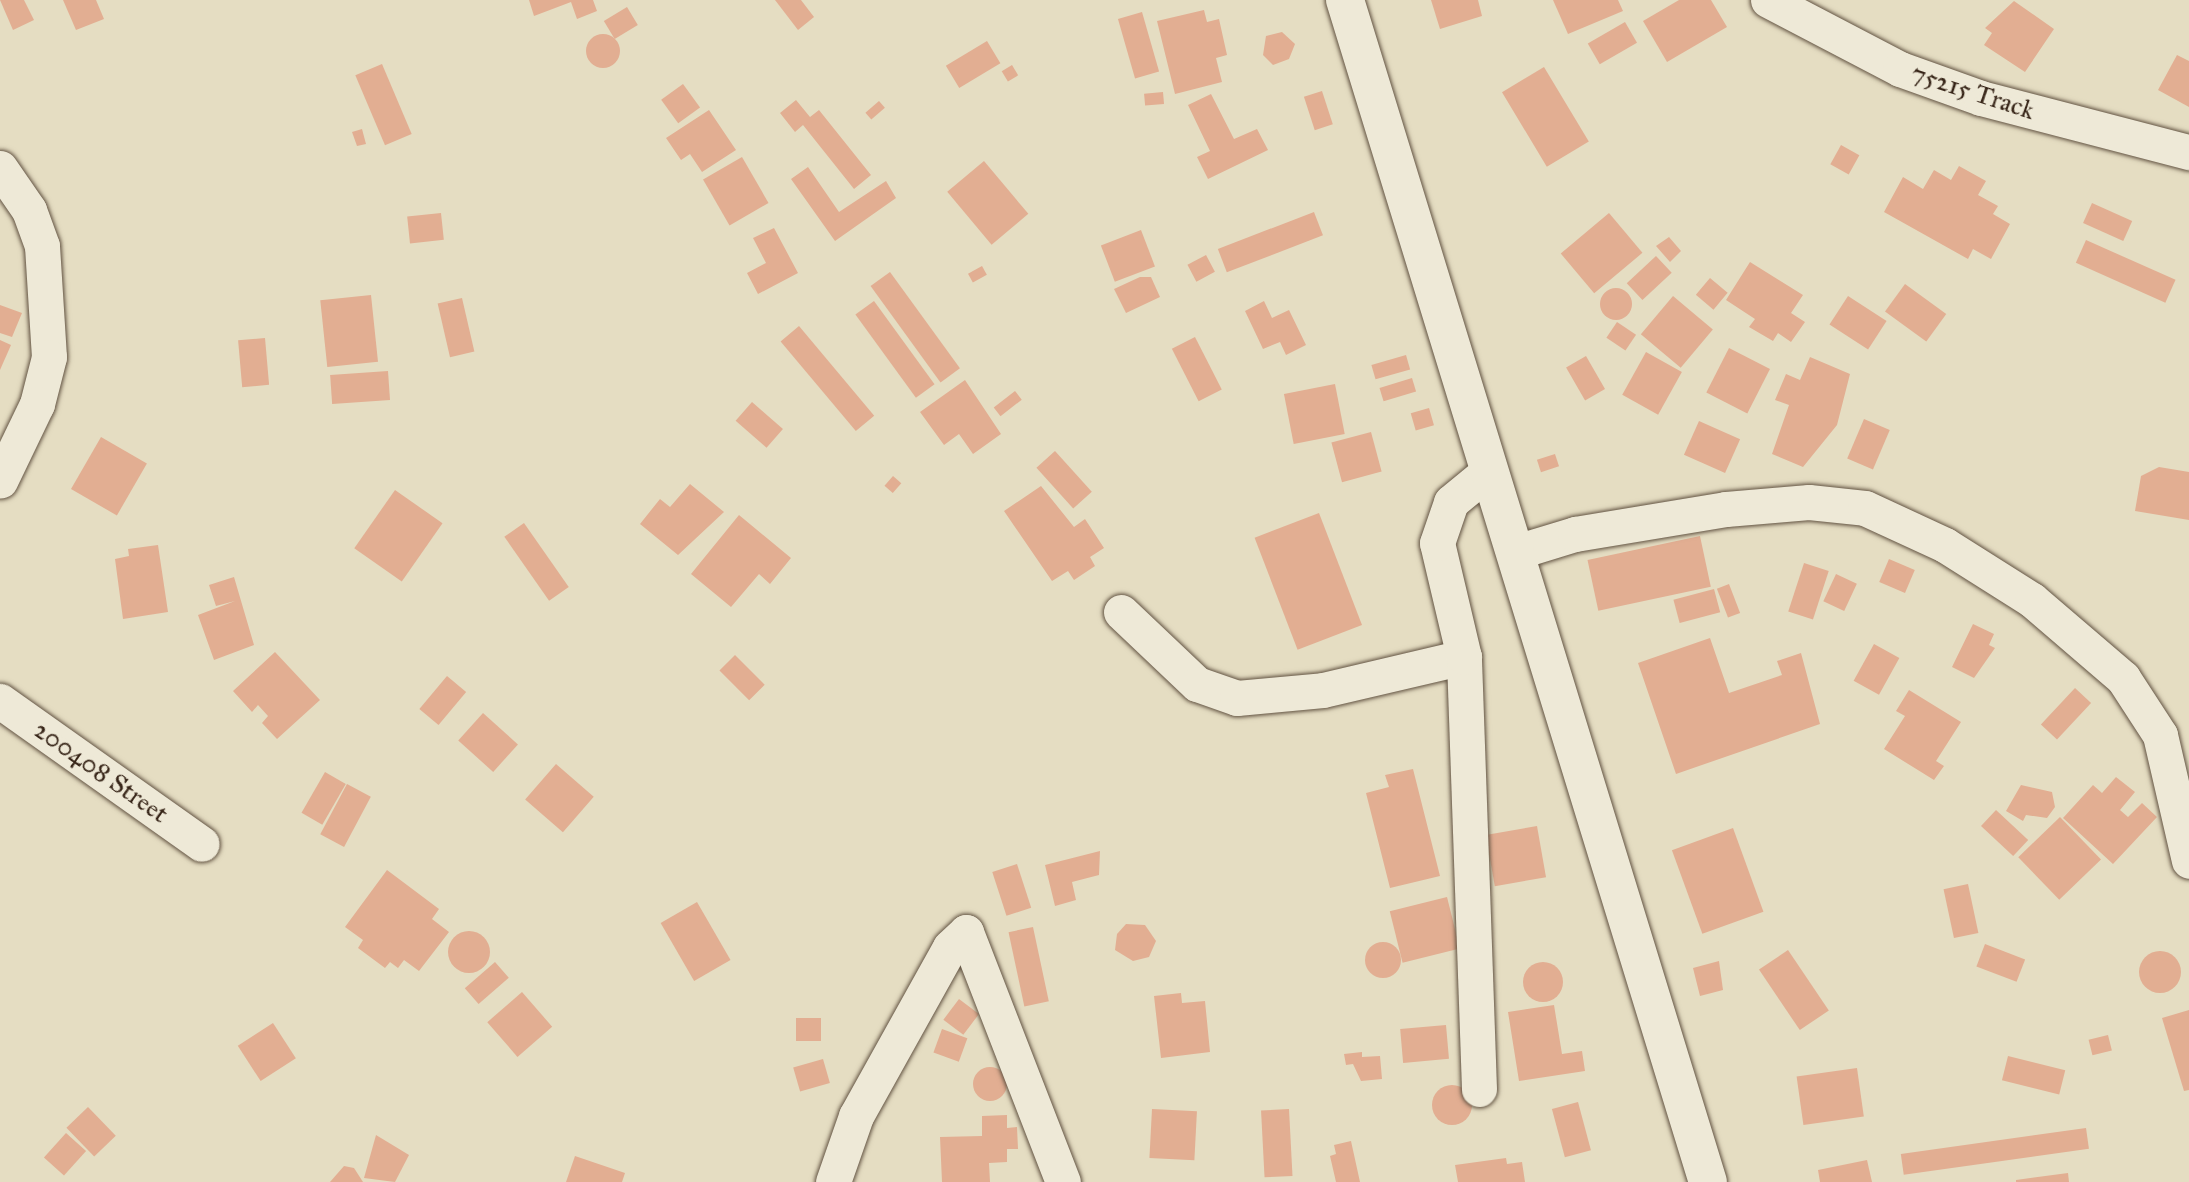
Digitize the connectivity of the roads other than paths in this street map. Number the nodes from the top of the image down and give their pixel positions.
1 (1345, 0) edge
2 (1768, 0) edge
3 (2189, 152) edge
4 (0, 168) edge
5 (1490, 470) junction
6 (0, 481) edge
7 (1516, 552) junction
8 (1121, 612) dead end
9 (1464, 657) junction
10 (0, 701) edge
11 (202, 844) dead end
12 (2189, 861) edge
13 (1479, 1089) dead end
14 (833, 1182) edge
15 (1063, 1182) edge
16 (1708, 1182) edge

1 - 5 street
2 - 3 street, 75215 Track
4 - 6 street
5 - 7 street
5 - 9 street
7 - 12 street
7 - 16 street
8 - 9 street
9 - 13 street
10 - 11 street, 200408 Street
14 - 15 street

